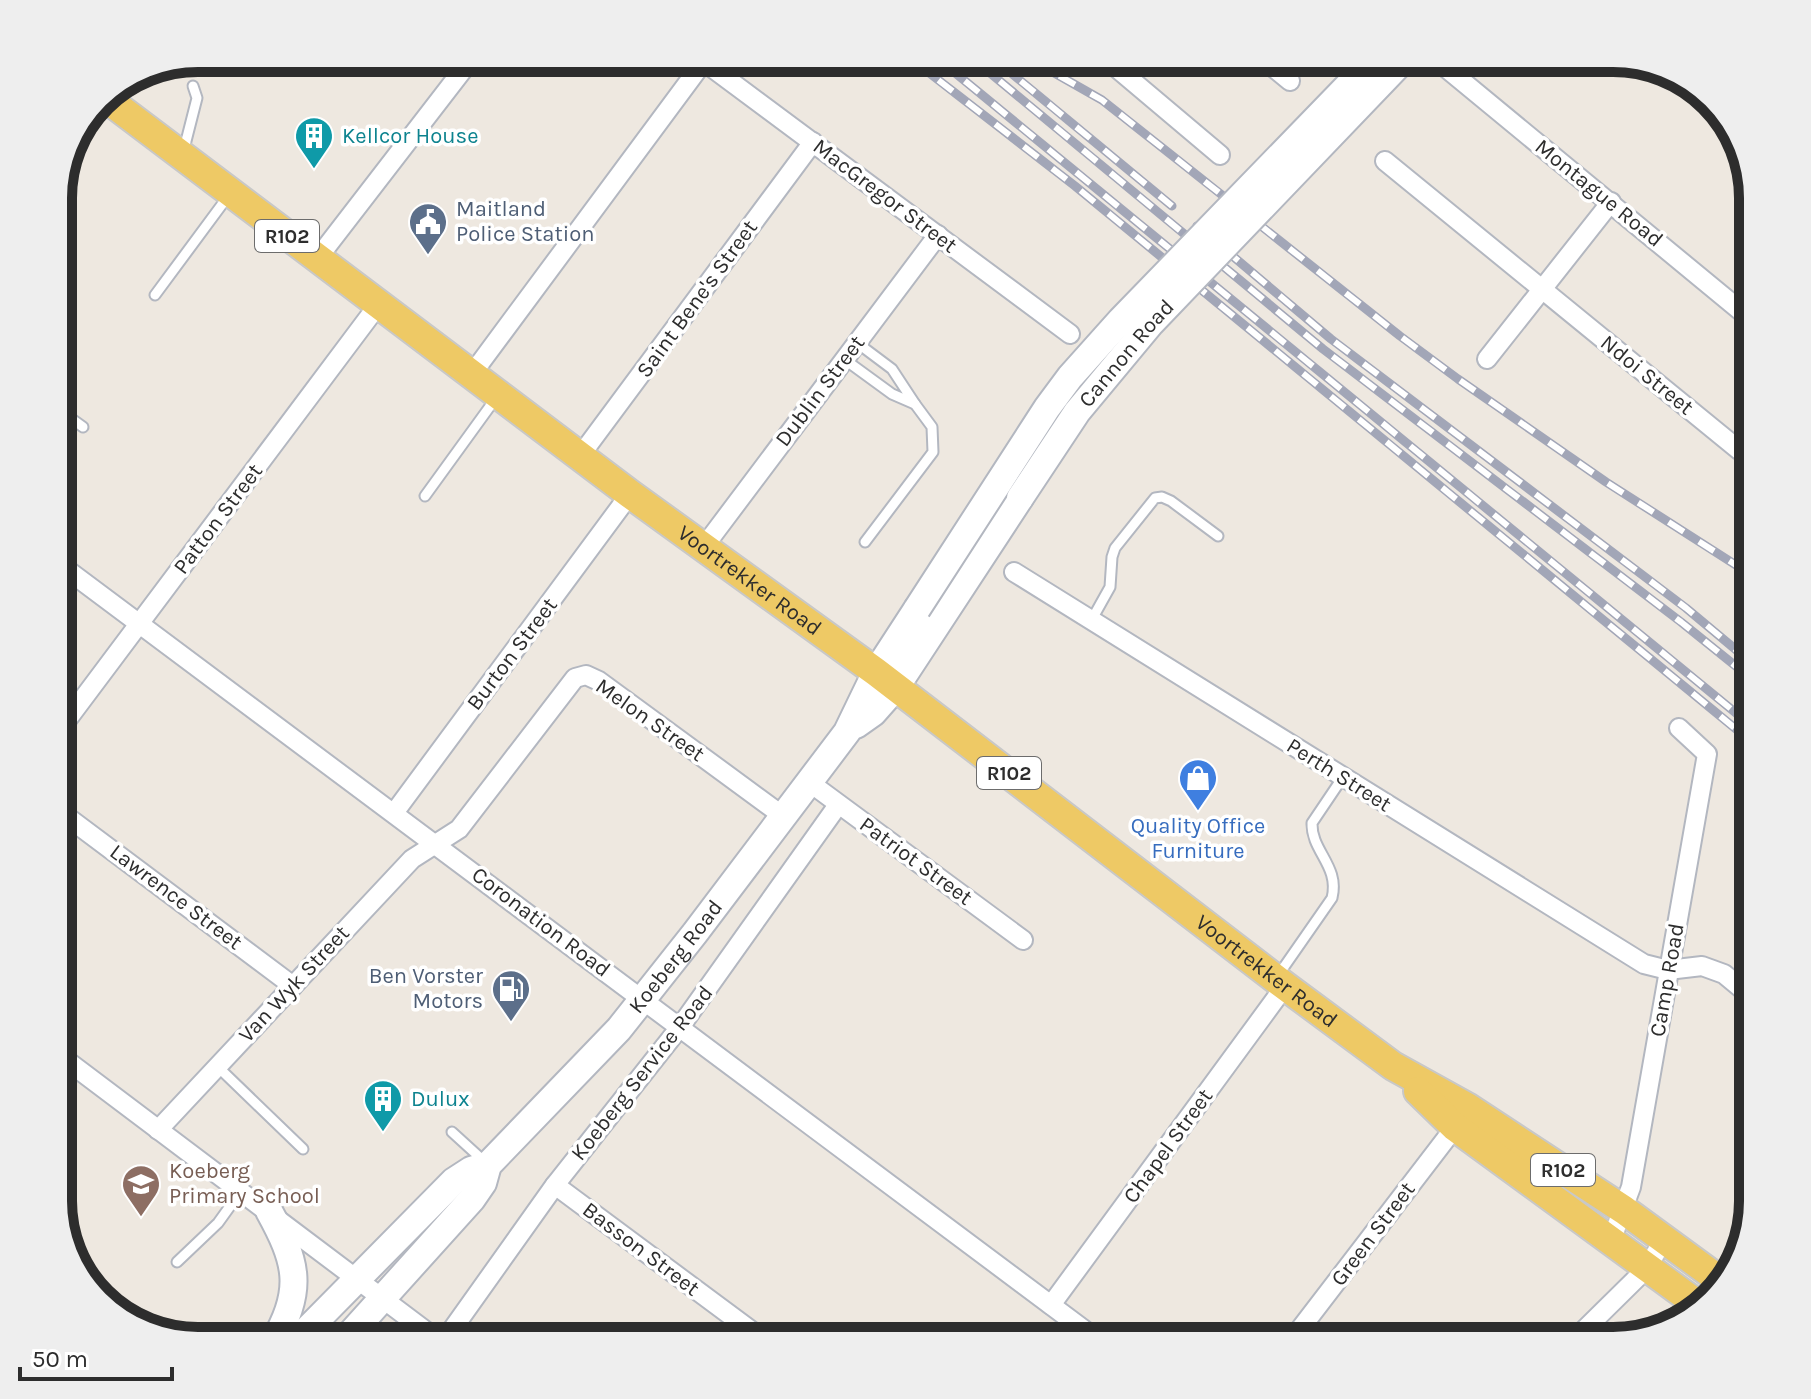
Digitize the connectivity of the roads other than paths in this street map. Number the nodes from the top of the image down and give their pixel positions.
1 (461, 72) edge
2 (693, 72) edge
3 (718, 72) edge
4 (1122, 72) edge
5 (1279, 72) edge
6 (1361, 72) edge
7 (1392, 72) edge
8 (1451, 72) edge
9 (1290, 81) dead end
10 (193, 86) dead end
11 (114, 104) edge
12 (813, 142) junction
13 (1220, 155) dead end
14 (183, 157) junction
15 (1385, 161) dead end
16 (230, 193) junction
17 (1611, 202) junction
18 (938, 235) junction
19 (317, 259) junction
20 (1543, 289) junction
21 (155, 295) dead end
22 (378, 305) junction
23 (1739, 309) edge
24 (1070, 334) dead end
25 (856, 342) junction
26 (844, 359) junction
27 (1487, 359) dead end
28 (472, 374) junction
29 (499, 394) junction
30 (915, 404) junction
31 (72, 419) edge
32 (83, 427) dead end
33 (1739, 450) edge
34 (580, 456) junction
35 (630, 494) junction
36 (425, 496) dead end
37 (1218, 536) dead end
38 (865, 542) dead end
39 (703, 548) junction
40 (1014, 572) dead end
41 (72, 573) edge
42 (928, 616) junction
43 (1091, 621) junction
44 (140, 624) junction
45 (886, 679) junction
46 (72, 714) edge
47 (1679, 728) dead end
48 (1343, 777) junction
49 (809, 782) junction
50 (838, 805) junction
51 (394, 813) junction
52 (783, 816) junction
53 (72, 820) edge
54 (436, 844) junction
55 (1023, 940) dead end
56 (1668, 970) junction
57 (1280, 983) junction
58 (293, 986) junction
59 (1739, 986) edge
60 (643, 999) junction
61 (680, 1027) junction
62 (72, 1065) edge
63 (217, 1066) junction
64 (1393, 1066) junction
65 (1455, 1127) junction
66 (158, 1130) junction
67 (452, 1132) dead end
68 (303, 1149) dead end
69 (488, 1165) junction
70 (555, 1185) junction
71 (241, 1191) junction
72 (1624, 1210) junction
73 (269, 1211) junction
74 (1664, 1239) junction
75 (1611, 1241) junction
76 (177, 1262) dead end
77 (1647, 1268) junction
78 (1714, 1276) edge
79 (359, 1279) junction
80 (382, 1298) junction
81 (1691, 1300) edge
82 (1051, 1305) junction
83 (281, 1327) edge
84 (310, 1327) edge
85 (356, 1327) edge
86 (422, 1327) edge
87 (452, 1327) edge
88 (746, 1327) edge
89 (1080, 1327) edge
90 (1302, 1327) edge
91 (1587, 1327) edge

1 - 19 street
2 - 28 street
3 - 12 street, MacGregor Street
4 - 13 street
5 - 9 street
6 - 42 main road, Cannon Road, bridge
7 - 42 main road, Cannon Road, bridge
8 - 17 street, Montague Road
10 - 14 lane
11 - 14 main road, Voortrekker Road / R102
12 - 18 street, MacGregor Street
12 - 34 street, Saint Bene's Street
14 - 16 main road, Voortrekker Road / R102
15 - 20 street, Ndoi Street
16 - 19 main road, Voortrekker Road / R102
16 - 21 lane
17 - 20 street
17 - 23 street, Montague Road
18 - 24 street, MacGregor Street
18 - 25 street, Dublin Street
19 - 22 main road, Voortrekker Road / R102
20 - 27 street
20 - 33 street, Ndoi Street
22 - 28 main road, Voortrekker Road / R102
22 - 44 street, Patton Street
25 - 26 street, Dublin Street
25 - 30 lane
26 - 30 lane
26 - 39 street, Dublin Street
28 - 29 main road, Voortrekker Road / R102
29 - 34 main road, Voortrekker Road / R102
29 - 36 lane
30 - 38 lane
31 - 32 lane
34 - 35 main road, Voortrekker Road / R102
35 - 39 main road, Voortrekker Road / R102
35 - 51 street, Burton Street
37 - 43 lane
39 - 45 main road, Voortrekker Road / R102
40 - 43 street, Perth Street
41 - 44 street, Coronation Road
42 - 45 main road, Cannon Road
43 - 48 street, Perth Street
44 - 46 street, Patton Street
44 - 51 street, Coronation Road
45 - 49 main road, Koeberg Road
45 - 57 main road, Voortrekker Road / R102
47 - 56 street, Camp Road
48 - 56 street, Perth Street
48 - 57 lane
49 - 50 street, Patriot Street
49 - 52 main road, Koeberg Road
50 - 55 street, Patriot Street
50 - 61 street, Koeberg Service Road
51 - 54 street, Coronation Road
52 - 54 street, Melon Street
52 - 60 main road, Koeberg Road
53 - 58 street, Lawrence Street
54 - 58 street, Van Wyk Street
54 - 60 street, Coronation Road
56 - 59 street
56 - 72 street, Camp Road
57 - 64 main road, Voortrekker Road / R102
57 - 82 street, Chapel Street
58 - 63 street, Van Wyk Street
60 - 61 street, Coronation Road
60 - 69 main road, Koeberg Road
61 - 70 street, Koeberg Service Road
61 - 82 street, Coronation Road
62 - 66 street
63 - 66 street, Van Wyk Street
63 - 68 lane
64 - 65 main road, Voortrekker Road / R102
64 - 72 main road, Voortrekker Road / R102
65 - 75 main road, Voortrekker Road / R102
65 - 90 street, Green Street
66 - 71 street
67 - 69 lane
69 - 79 main road, Koeberg Road
69 - 80 main road, Koeberg Road
70 - 87 street, Koeberg Service Road
70 - 88 street, Basson Street
71 - 73 street
71 - 76 lane
72 - 74 main road, Voortrekker Road / R102
72 - 75 street, Camp Road
73 - 79 street
73 - 83 main road
74 - 77 street
74 - 78 main road, Voortrekker Road / R102
75 - 77 main road, Voortrekker Road / R102
77 - 81 main road, Voortrekker Road / R102
77 - 91 street
79 - 80 street
79 - 84 main road, Koeberg Road
80 - 85 main road, Koeberg Road
80 - 86 street
82 - 89 street, Coronation Road

